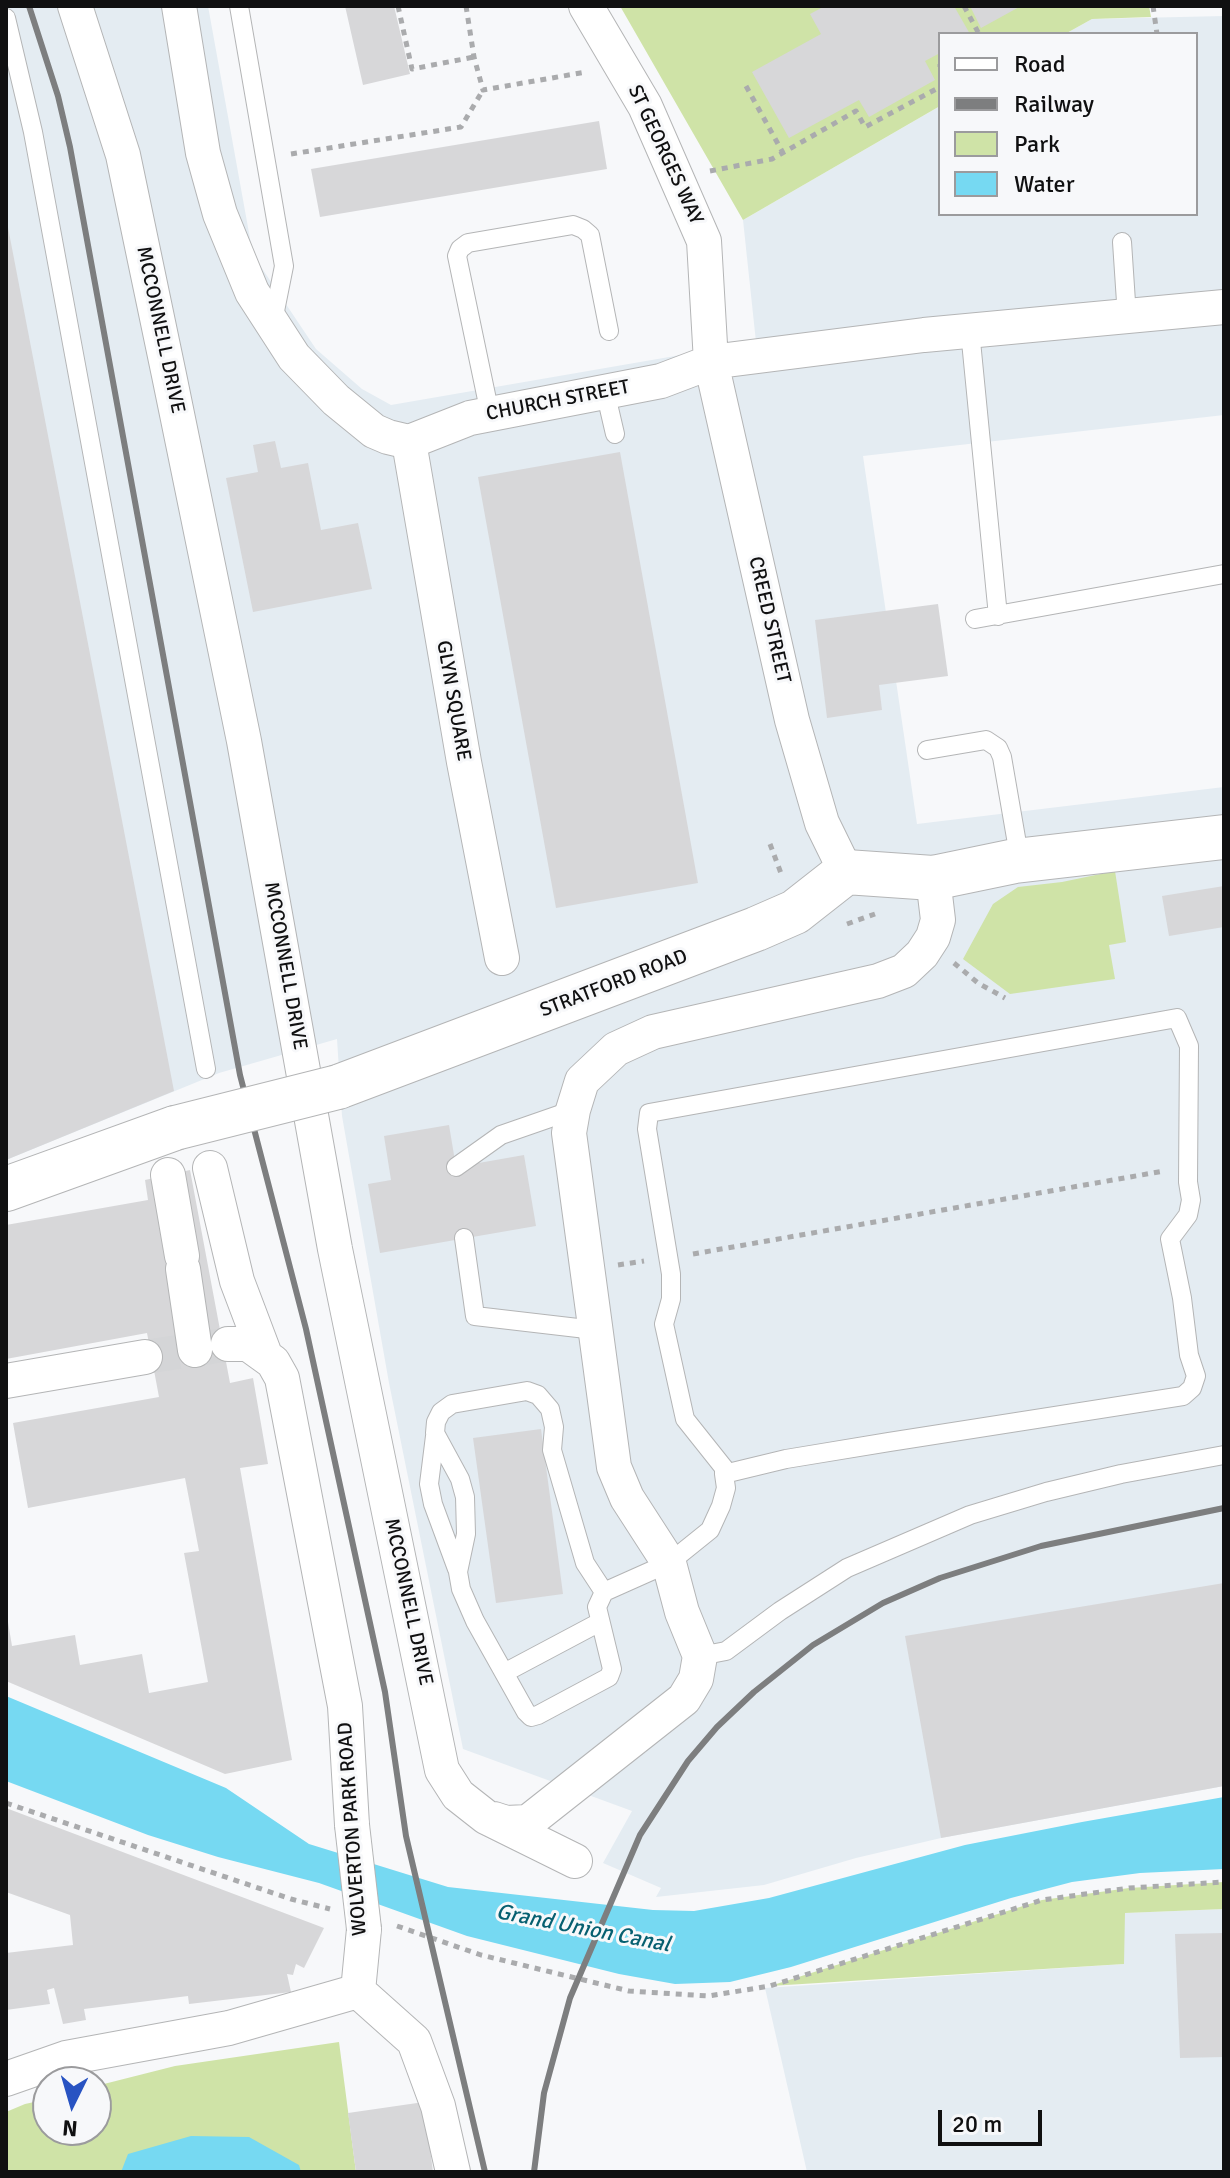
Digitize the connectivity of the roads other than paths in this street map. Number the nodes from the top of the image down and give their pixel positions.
1 (75, 6) edge
2 (179, 6) edge
3 (239, 6) edge
4 (586, 6) edge
5 (6, 18) edge
6 (1122, 242) dead end
7 (1224, 307) edge
8 (1127, 317) junction
9 (272, 324) junction
10 (609, 331) dead end
11 (970, 331) junction
12 (711, 362) junction
13 (605, 391) junction
14 (490, 414) junction
15 (615, 434) dead end
16 (409, 442) junction
17 (1224, 574) edge
18 (998, 616) junction
19 (975, 619) dead end
20 (927, 750) dead end
21 (1224, 837) edge
22 (1020, 861) junction
23 (846, 872) junction
24 (933, 878) junction
25 (502, 958) dead end
26 (206, 1069) dead end
27 (573, 1110) junction
28 (456, 1167) dead end
29 (210, 1168) dead end
30 (168, 1175) dead end
31 (6, 1189) edge
32 (464, 1238) dead end
33 (595, 1330) junction
34 (265, 1355) junction
35 (145, 1357) tunnel mouth
36 (6, 1381) edge
37 (435, 1433) junction
38 (1224, 1455) edge
39 (724, 1474) junction
40 (669, 1563) junction
41 (458, 1572) junction
42 (604, 1592) junction
43 (600, 1622) junction
44 (700, 1656) junction
45 (504, 1673) junction
46 (486, 1817) junction
47 (575, 1861) dead end
48 (358, 1991) junction
49 (6, 2079) edge
50 (453, 2172) edge

1 - 46 street, MCCONNELL DRIVE
2 - 9 street
3 - 9 lane
4 - 12 street, ST GEORGES WAY
5 - 26 lane
6 - 8 lane
7 - 8 street, CHURCH STREET
8 - 11 street, CHURCH STREET
9 - 16 street
10 - 14 lane
11 - 12 street, CHURCH STREET
11 - 18 lane
12 - 13 street, CHURCH STREET
12 - 23 street, CREED STREET
13 - 14 street, CHURCH STREET
13 - 15 lane
14 - 16 street, CHURCH STREET
16 - 25 street, GLYN SQUARE
17 - 18 lane
18 - 19 lane
20 - 22 lane
21 - 22 street
22 - 24 street
23 - 24 street
23 - 31 street, STRATFORD ROAD, bridge
24 - 27 street
27 - 28 lane
27 - 33 street
29 - 34 street, WOLVERTON PARK ROAD
30 - 34 street
32 - 33 lane
33 - 40 street
34 - 48 street, WOLVERTON PARK ROAD, bridge
35 - 36 street
37 - 41 lane
37 - 41 lane
37 - 42 lane
38 - 44 lane
39 - 39 lane
39 - 40 lane
40 - 42 lane
40 - 44 street
41 - 45 lane
42 - 43 lane
43 - 45 lane
43 - 45 lane
44 - 46 street
46 - 47 street, MCCONNELL DRIVE
48 - 49 street
48 - 50 street

